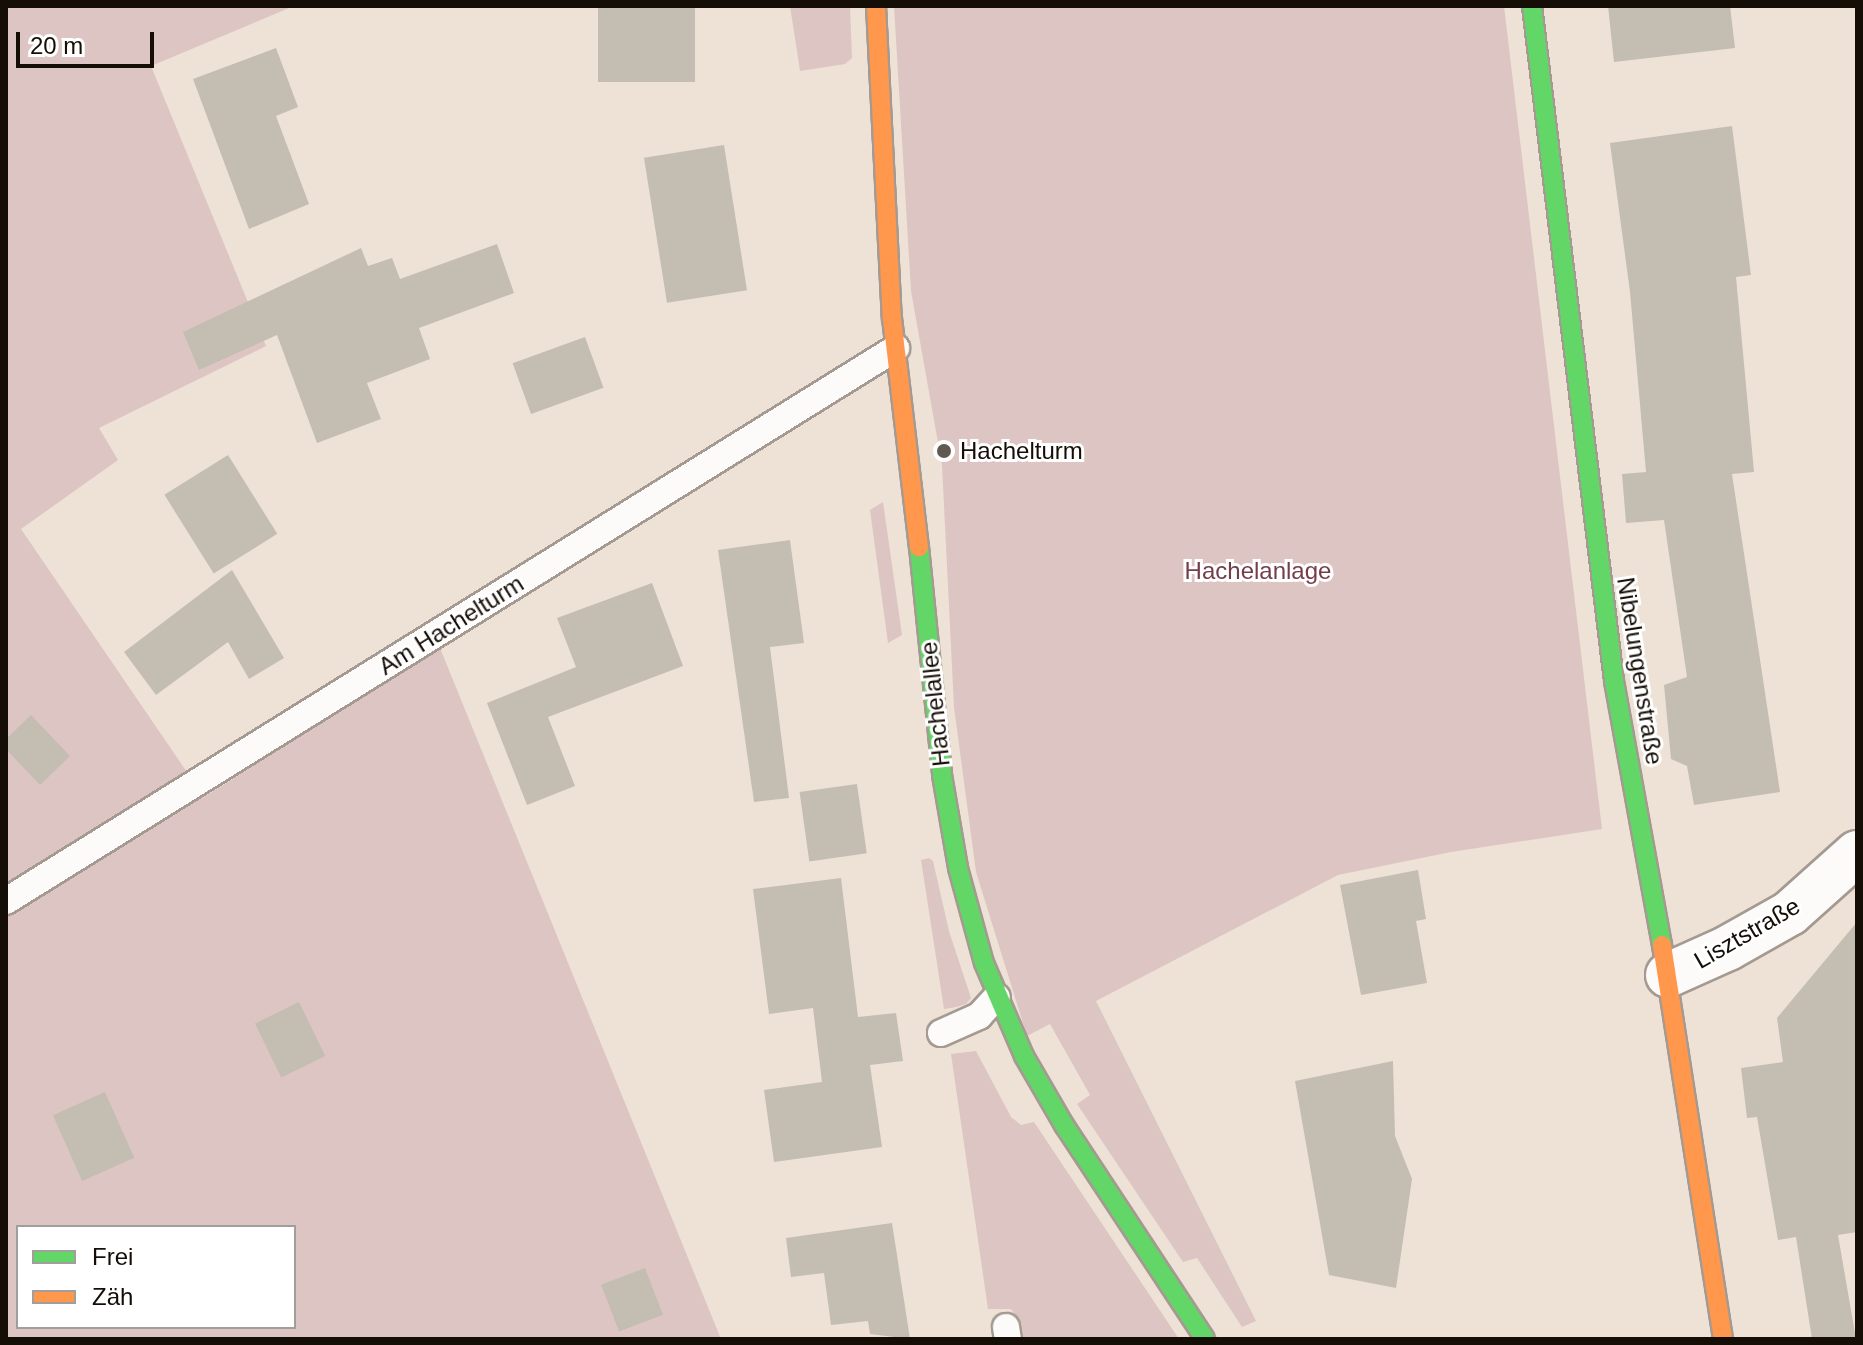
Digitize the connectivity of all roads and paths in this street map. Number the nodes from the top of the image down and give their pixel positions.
1 (876, 6) edge
2 (1532, 6) edge
3 (896, 348) junction
4 (1857, 853) edge
5 (6, 901) edge
6 (1668, 975) junction
7 (997, 997) junction
8 (941, 1033) dead end
9 (1204, 1321) edge
10 (1723, 1339) edge

1 - 3 street, Hachelallee
2 - 6 street, Nibelungenstraße
3 - 5 lane, Am Hachelturm
3 - 7 street, Hachelallee
4 - 6 street, Lisztstraße
6 - 10 street, Nibelungenstraße
7 - 8 lane
7 - 9 street, Hachelallee

